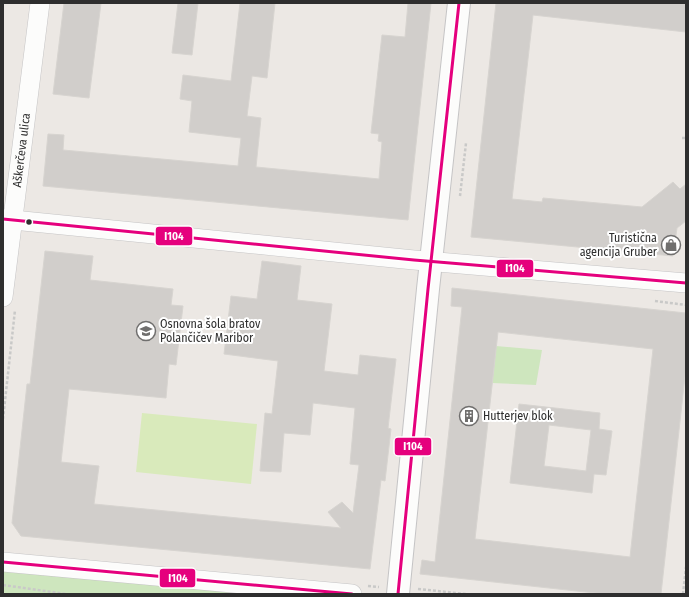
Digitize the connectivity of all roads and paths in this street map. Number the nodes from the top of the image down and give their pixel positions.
1 (40, 3) edge
2 (459, 3) edge
3 (682, 138) dead end
4 (686, 138) edge
5 (8, 220) edge
6 (431, 261) junction
7 (686, 283) edge
8 (9, 303) edge
9 (3, 419) edge
10 (3, 562) edge
11 (686, 567) edge
12 (3, 585) edge
13 (407, 591) edge
14 (66, 594) edge
15 (352, 594) edge
16 (466, 594) edge
17 (683, 594) edge

1 - 5 street, Aškerčeva ulica
2 - 6 street
3 - 4 path
5 - 6 street
5 - 8 street, Aškerčeva ulica
6 - 7 street
6 - 13 street
8 - 9 path
10 - 15 street
11 - 17 path
12 - 14 path
13 - 16 path

